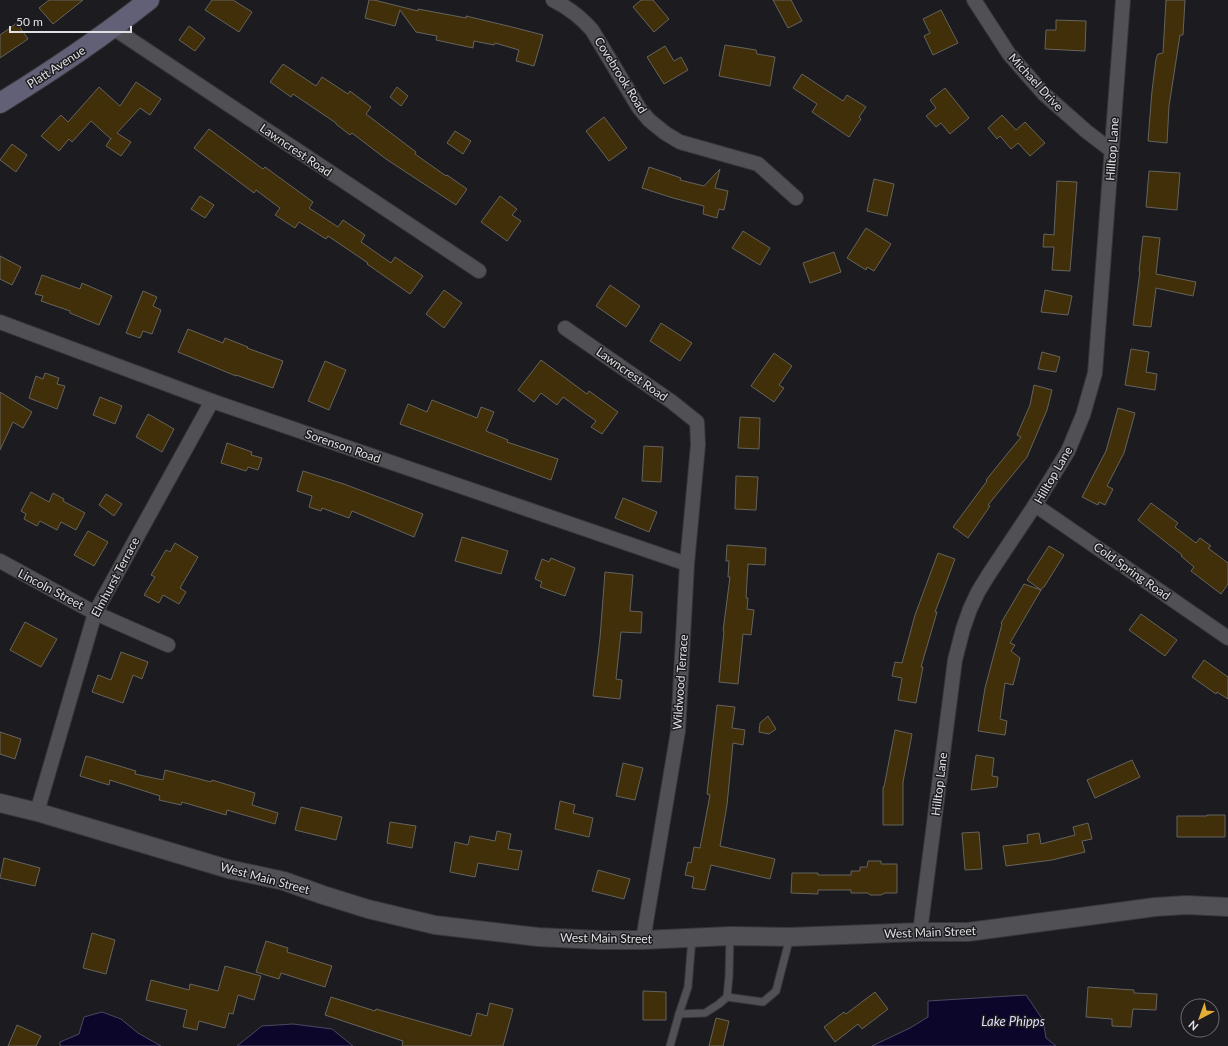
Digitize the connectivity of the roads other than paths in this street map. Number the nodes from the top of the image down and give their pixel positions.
1 (148, 0) edge
2 (553, 0) edge
3 (974, 0) edge
4 (1124, 0) edge
5 (113, 28) junction
6 (0, 102) edge
7 (1112, 151) junction
8 (796, 198) dead end
9 (479, 272) dead end
10 (0, 322) edge
11 (565, 328) dead end
12 (212, 401) junction
13 (697, 422) joint
14 (1036, 505) junction
15 (0, 561) edge
16 (687, 564) junction
17 (95, 613) junction
18 (1228, 638) edge
19 (168, 645) dead end
20 (0, 803) edge
21 (37, 812) junction
22 (1228, 906) edge
23 (920, 932) junction
24 (730, 936) junction
25 (692, 937) junction
26 (790, 937) junction
27 (643, 940) junction
28 (727, 997) junction
29 (679, 1014) junction
30 (670, 1046) edge

1 - 5 main road, Platt Avenue
2 - 8 street, Covebrook Road
3 - 7 street, Michael Drive
4 - 7 street, Hilltop Lane
5 - 6 main road, Platt Avenue
5 - 9 street, Lawncrest Road
7 - 14 street, Hilltop Lane
10 - 12 street, Sorenson Road
11 - 13 street, Lawncrest Road
12 - 16 street, Sorenson Road
12 - 17 street, Elmhurst Terrace
13 - 16 street, Wildwood Terrace
14 - 18 street, Cold Spring Road
14 - 23 street, Hilltop Lane
15 - 17 street, Lincoln Street
16 - 27 street, Wildwood Terrace
17 - 19 street, Lincoln Street
17 - 21 street, Elmhurst Terrace
20 - 21 street, West Main Street
21 - 27 street, West Main Street
22 - 23 street, West Main Street
23 - 26 street, West Main Street
24 - 25 street, West Main Street
24 - 26 street, West Main Street
24 - 28 lane
25 - 27 street, West Main Street
25 - 29 lane
26 - 28 lane
28 - 29 lane
29 - 30 lane

